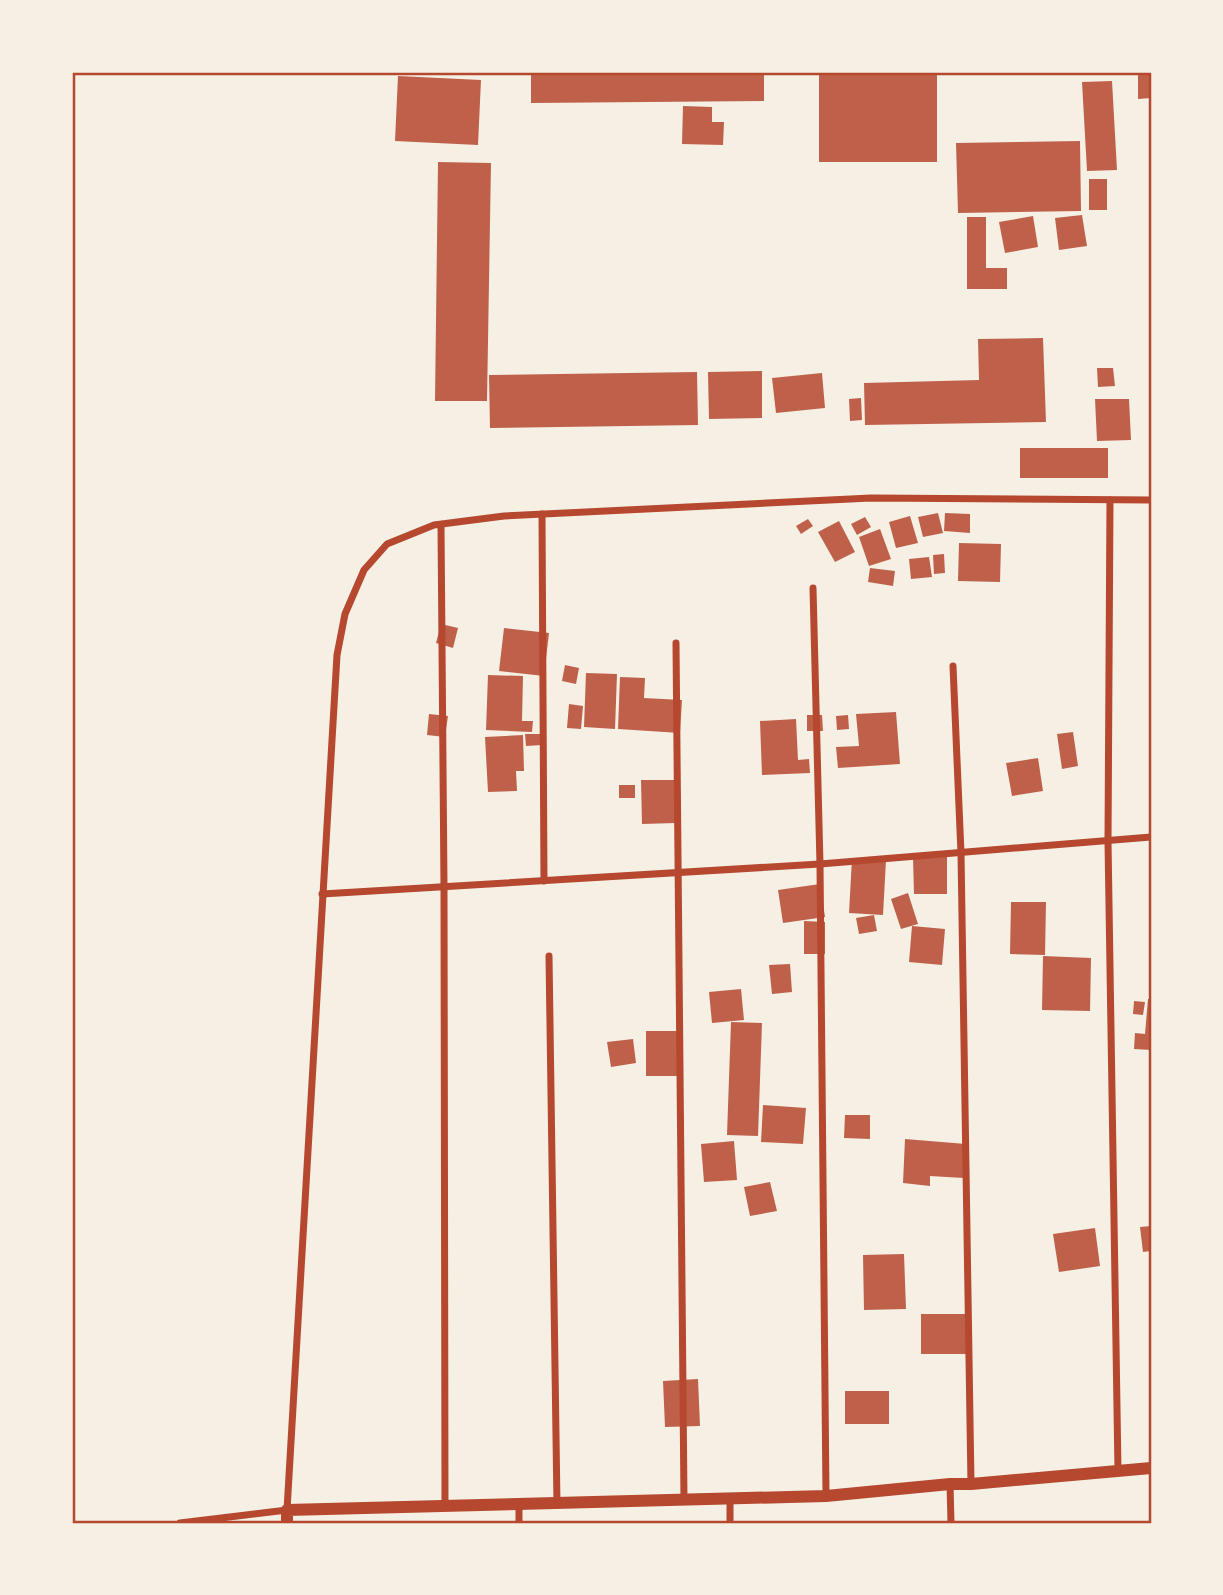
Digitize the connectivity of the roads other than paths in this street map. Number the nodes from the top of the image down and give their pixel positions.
1 (1110, 499) junction
2 (1151, 500) edge
3 (542, 514) junction
4 (442, 524) junction
5 (813, 588) dead end
6 (676, 643) dead end
7 (953, 666) dead end
8 (1151, 837) edge
9 (1108, 841) junction
10 (961, 853) junction
11 (820, 864) junction
12 (677, 873) junction
13 (544, 881) junction
14 (444, 887) junction
15 (322, 894) junction
16 (549, 956) dead end
17 (1151, 1468) edge
18 (1118, 1471) junction
19 (950, 1484) junction
20 (971, 1484) junction
21 (826, 1496) junction
22 (730, 1500) junction
23 (684, 1501) junction
24 (519, 1504) junction
25 (557, 1504) junction
26 (445, 1507) junction
27 (287, 1517) edge
28 (180, 1523) edge
29 (519, 1523) edge
30 (730, 1523) edge
31 (951, 1523) edge

1 - 2 street
1 - 3 street
1 - 9 street
3 - 4 street
3 - 13 street
4 - 14 street
4 - 15 street
5 - 11 street
6 - 12 street
7 - 10 street
8 - 9 street
9 - 10 street
9 - 18 street
10 - 11 street
10 - 20 street
11 - 12 street
11 - 21 street
12 - 13 street
12 - 23 street
13 - 14 street
14 - 15 street
14 - 26 street
15 - 27 street
16 - 25 street
17 - 18 street
18 - 20 street
19 - 20 street
19 - 21 street
19 - 31 street
21 - 22 street
22 - 23 street
22 - 30 street
23 - 25 street
24 - 25 street
24 - 26 street
24 - 29 street
26 - 27 street
27 - 28 street

